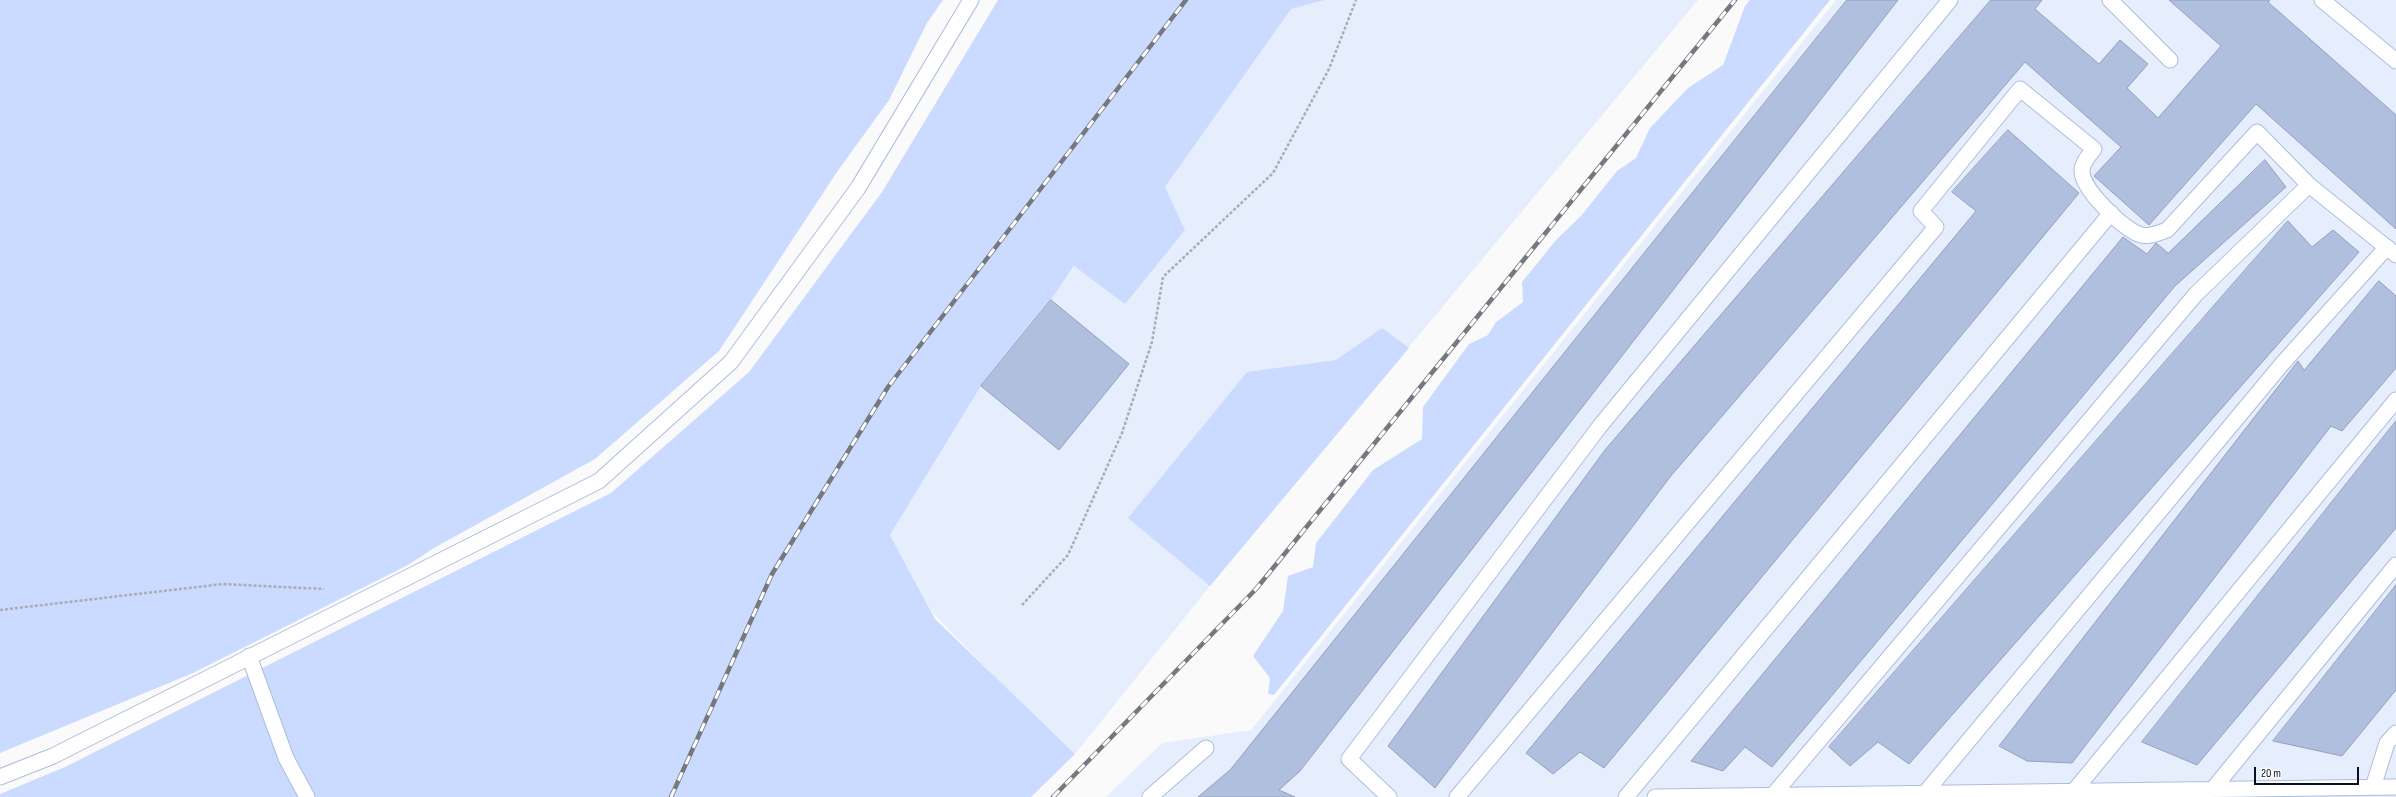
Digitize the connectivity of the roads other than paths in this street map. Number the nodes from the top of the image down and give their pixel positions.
1 (971, 0) edge
2 (1950, 0) edge
3 (2110, 0) edge
4 (2322, 0) edge
5 (2170, 60) dead end
6 (2396, 61) edge
7 (2309, 185) junction
8 (2111, 213) junction
9 (2392, 251) edge
10 (2396, 400) edge
11 (2396, 565) edge
12 (249, 656) junction
13 (2396, 732) edge
14 (1206, 748) dead end
15 (0, 777) edge
16 (2374, 787) junction
17 (2396, 787) edge
18 (2213, 789) junction
19 (2074, 791) junction
20 (1925, 793) junction
21 (1773, 795) junction
22 (307, 797) edge
23 (1150, 797) edge
24 (1389, 797) edge
25 (1457, 797) edge
26 (1626, 797) edge
27 (1655, 797) edge

1 - 12 lane
2 - 24 lane
3 - 5 lane
4 - 6 lane
7 - 8 lane
7 - 9 lane
7 - 21 lane
8 - 25 lane
8 - 26 lane
9 - 20 lane
10 - 19 lane
11 - 18 lane
12 - 15 lane
12 - 22 lane
13 - 16 lane
14 - 23 lane
16 - 17 lane
16 - 18 lane
18 - 19 lane
19 - 20 lane
20 - 21 lane
21 - 27 lane

